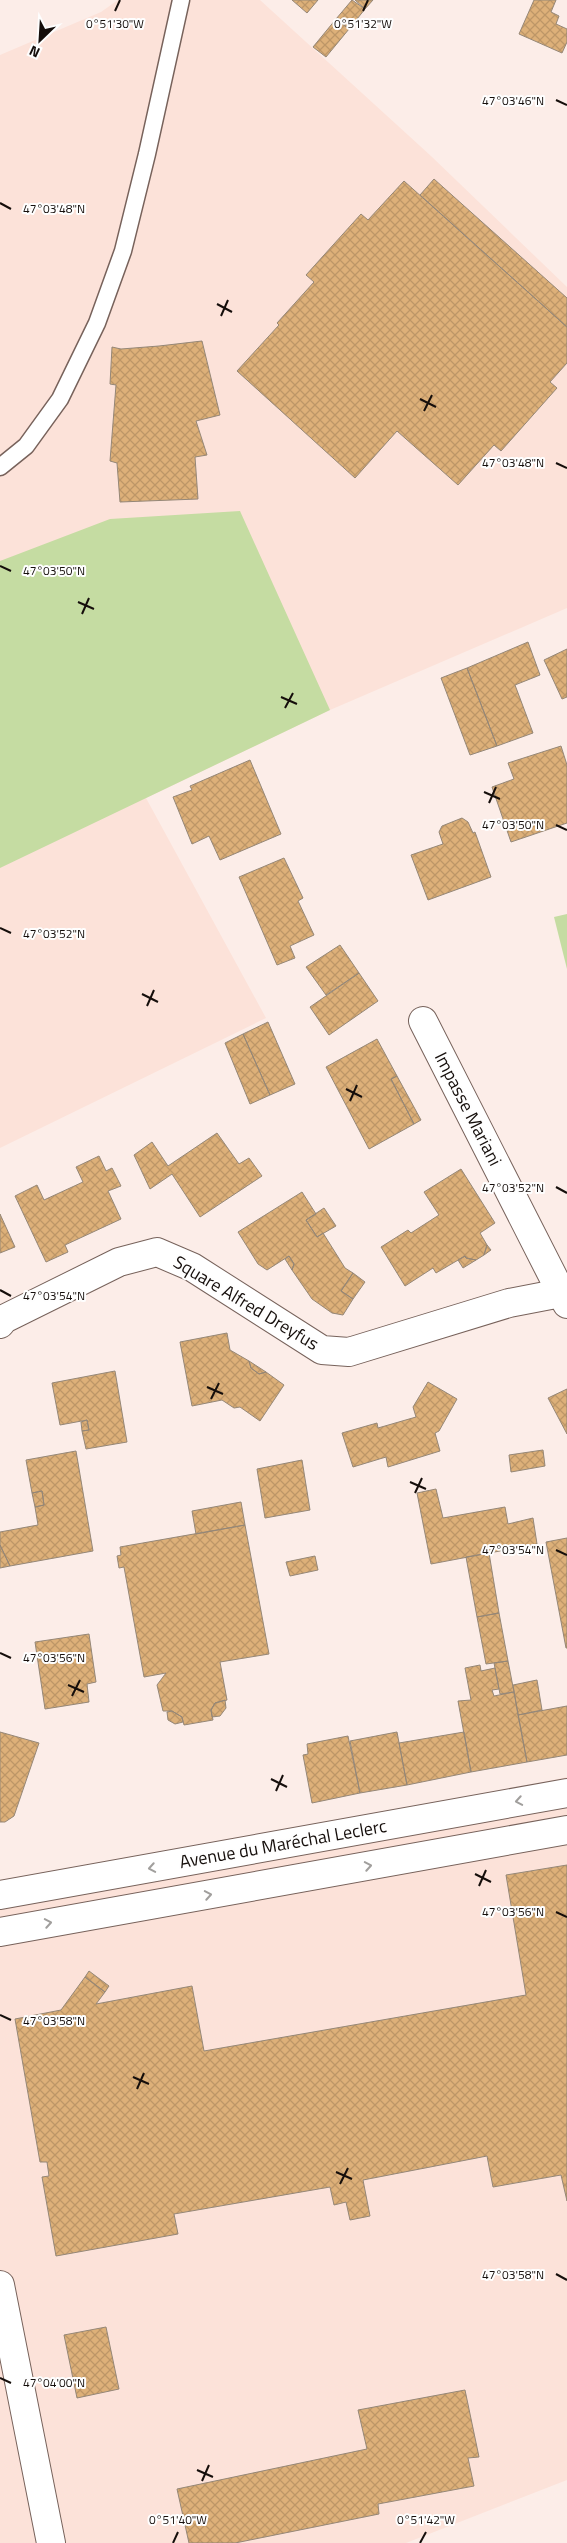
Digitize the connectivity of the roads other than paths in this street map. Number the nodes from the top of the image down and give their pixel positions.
1 (181, 0) edge
2 (0, 467) edge
3 (423, 1021) dead end
4 (564, 1298) edge
5 (0, 1324) edge
6 (567, 1793) edge
7 (567, 1830) edge
8 (0, 1895) edge
9 (0, 1932) edge
10 (0, 2285) edge
11 (51, 2543) edge

1 - 2 lane
3 - 4 street, Impasse Mariani
4 - 5 street, Square Alfred Dreyfus
6 -> 8 street, Avenue du Maréchal Leclerc
9 -> 7 street, Avenue du Maréchal Leclerc
10 - 11 street

